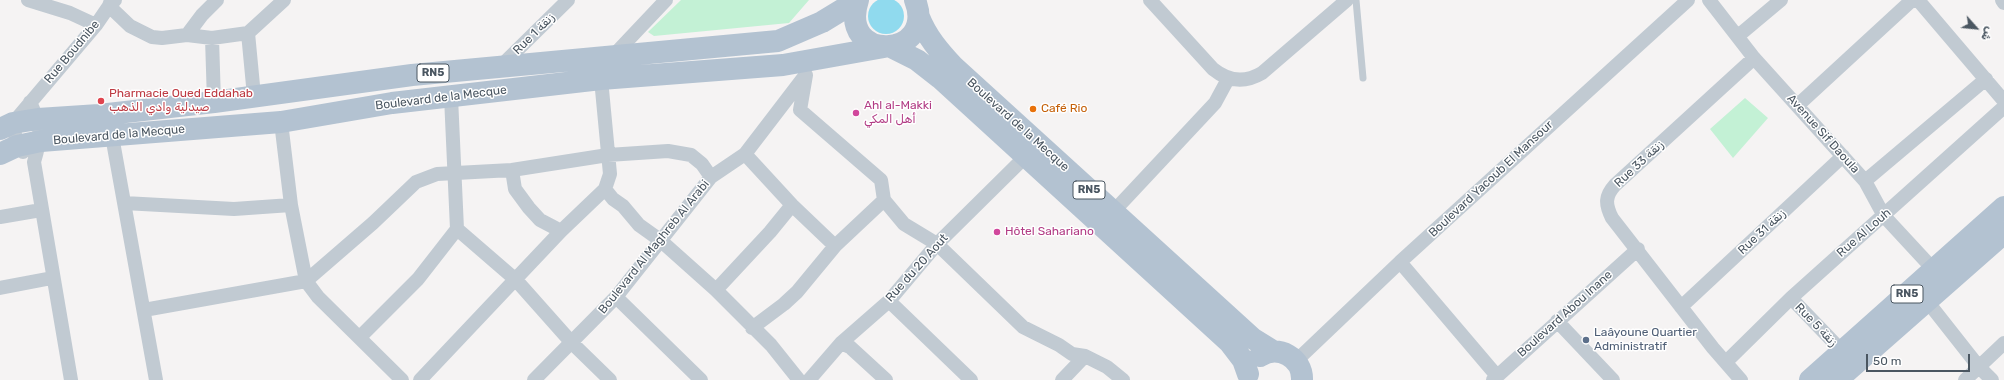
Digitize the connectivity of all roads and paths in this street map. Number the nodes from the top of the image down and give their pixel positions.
1 (28, 0) edge
2 (217, 0) edge
3 (284, 0) edge
4 (568, 0) edge
5 (666, 0) edge
6 (858, 0) edge
7 (1150, 0) edge
8 (1347, 0) edge
9 (1356, 0) edge
10 (1688, 0) edge
11 (1708, 0) edge
12 (1781, 0) edge
13 (1912, 0) edge
14 (1918, 0) edge
15 (2002, 0) edge
16 (112, 2) edge
17 (2004, 2) edge
18 (917, 8) edge
19 (96, 25) junction
20 (248, 34) junction
21 (187, 35) junction
22 (1738, 36) junction
23 (212, 38) junction
24 (887, 47) junction
25 (613, 56) junction
26 (1754, 58) junction
27 (812, 66) junction
28 (500, 67) junction
29 (1363, 78) dead end
30 (601, 79) junction
31 (1228, 79) junction
32 (1986, 79) junction
33 (254, 96) junction
34 (451, 97) junction
35 (2004, 100) edge
36 (214, 102) junction
37 (1798, 105) junction
38 (2004, 107) edge
39 (34, 110) junction
40 (281, 122) junction
41 (6, 126) edge
42 (112, 136) junction
43 (40, 142) junction
44 (8, 150) edge
45 (745, 154) junction
46 (608, 155) junction
47 (1026, 156) junction
48 (1843, 156) junction
49 (34, 162) junction
50 (512, 170) junction
51 (454, 172) junction
52 (711, 177) junction
53 (1865, 181) junction
54 (605, 189) junction
55 (884, 200) junction
56 (124, 203) junction
57 (291, 205) junction
58 (792, 205) junction
59 (2004, 207) edge
60 (41, 210) junction
61 (1113, 212) junction
62 (1884, 216) junction
63 (0, 217) edge
64 (457, 229) junction
65 (561, 231) junction
66 (660, 240) junction
67 (2001, 242) edge
68 (937, 244) junction
69 (835, 246) junction
70 (1638, 249) junction
71 (1400, 262) junction
72 (1934, 270) junction
73 (52, 278) junction
74 (516, 280) junction
75 (306, 281) junction
76 (0, 288) edge
77 (716, 290) junction
78 (616, 297) junction
79 (1791, 298) junction
80 (888, 301) junction
81 (1927, 301) junction
82 (1681, 307) junction
83 (144, 310) junction
84 (1557, 321) junction
85 (752, 328) junction
86 (360, 337) junction
87 (572, 343) junction
88 (841, 343) junction
89 (2004, 343) edge
90 (1273, 351) junction
91 (1842, 351) junction
92 (1085, 356) junction
93 (1726, 362) junction
94 (1979, 367) junction
95 (1301, 375) edge
96 (1248, 377) edge
97 (1495, 378) edge
98 (969, 379) edge
99 (1841, 379) edge
100 (71, 380) edge
101 (156, 380) edge
102 (402, 380) edge
103 (420, 380) edge
104 (534, 380) edge
105 (610, 380) edge
106 (701, 380) edge
107 (799, 380) edge
108 (809, 380) edge
109 (886, 380) edge
110 (1062, 380) edge
111 (1123, 380) edge
112 (1613, 380) edge
113 (1741, 380) edge
114 (1810, 380) edge
115 (1965, 380) edge
116 (1992, 380) edge

1 - 19 street
2 - 21 street
3 - 20 street
4 - 28 street, Rue 1 زنقة
5 - 25 street
6 - 24 main road, RN5
6 - 25 main road, Boulevard de la Mecque / RN5
7 - 31 street
8 - 31 street
9 - 29 lane
10 - 71 street, Boulevard Yacoub El Mansour
11 - 22 street, Avenue Sif Daoula
12 - 22 street
13 - 37 street
14 - 32 street
15 - 17 street
16 - 19 street, Rue Boudnibe
16 - 21 street
18 - 24 main road, RN5
18 - 61 main road, Boulevard de la Mecque / RN5
19 - 39 street, Rue Boudnibe
20 - 23 street
20 - 33 street
21 - 23 street
22 - 26 street, Avenue Sif Daoula
23 - 36 street
24 - 27 main road, Boulevard de la Mecque / RN5
24 - 47 main road, RN5
25 - 28 main road, Boulevard de la Mecque / RN5
26 - 37 street, Avenue Sif Daoula
26 - 70 street, Rue 33 زنقة
27 - 30 main road, Boulevard de la Mecque / RN5
27 - 45 street, Boulevard Al Maghreb Al Arabi
27 - 55 street
28 - 33 main road, Boulevard de la Mecque / RN5
30 - 34 main road, Boulevard de la Mecque / RN5
30 - 46 street
31 - 61 street
32 - 35 street
32 - 53 street
33 - 36 main road, Boulevard de la Mecque / RN5
34 - 40 main road, Boulevard de la Mecque / RN5
34 - 51 street
36 - 39 main road, Boulevard de la Mecque / RN5
37 - 48 street, Avenue Sif Daoula
38 - 62 street, Rue Al Louh
39 - 41 main road, Boulevard de la Mecque / RN5
39 - 43 street
40 - 42 main road, Boulevard de la Mecque / RN5
40 - 57 street
41 - 44 street
42 - 43 main road, Boulevard de la Mecque / RN5
42 - 56 street
43 - 44 main road, Boulevard de la Mecque / RN5
43 - 49 street
44 - 49 street
45 - 52 street, Boulevard Al Maghreb Al Arabi
45 - 58 street
46 - 50 street
46 - 52 street
46 - 54 street
47 - 68 street, Rue du 20 Aout
47 - 96 main road, RN5
48 - 53 street, Avenue Sif Daoula
48 - 82 street, Rue 31 زنقة
49 - 60 street
50 - 51 street
50 - 65 street
51 - 64 street
51 - 75 street
52 - 66 street, Boulevard Al Maghreb Al Arabi
53 - 62 street, Avenue Sif Daoula
54 - 65 street
54 - 66 street
55 - 68 street
55 - 69 street
56 - 57 street
56 - 83 street
57 - 75 street
58 - 69 street
58 - 77 street
59 - 72 main road, RN5
60 - 63 street
60 - 73 street
61 - 90 main road, Boulevard de la Mecque / RN5
62 - 72 street, Avenue Sif Daoula
62 - 79 street, Rue Al Louh
64 - 74 street
64 - 86 street
65 - 74 street
66 - 77 street
66 - 78 street, Boulevard Al Maghreb Al Arabi
67 - 81 main road, RN5
68 - 80 street, Rue du 20 Aout
68 - 92 street
69 - 85 street
70 - 82 street, Rue 33 زنقة
70 - 84 street, Boulevard Abou Inane
71 - 95 street, Boulevard Yacoub El Mansour
71 - 97 street
72 - 91 main road, RN5
73 - 76 street
73 - 100 street
74 - 87 street
74 - 103 street
75 - 83 street
75 - 86 street
77 - 85 street
78 - 87 street, Boulevard Al Maghreb Al Arabi
78 - 106 street
79 - 91 street, Rue 5 زنقة
79 - 93 street, Rue Al Louh
80 - 88 street, Rue du 20 Aout
80 - 98 street
81 - 94 street
81 - 99 main road, RN5
82 - 93 street, Rue 33 زنقة
83 - 101 street
84 - 97 street, Boulevard Abou Inane
84 - 112 street
85 - 107 street
86 - 102 street
87 - 104 street, Boulevard Al Maghreb Al Arabi
87 - 105 street
88 - 108 street, Rue du 20 Aout
88 - 109 street
89 - 94 street
90 - 95 main road, RN5
90 - 96 main road, RN5
91 - 114 main road, RN5
92 - 110 street
92 - 111 street
93 - 113 street, Rue 33 زنقة
94 - 115 street
94 - 116 street

